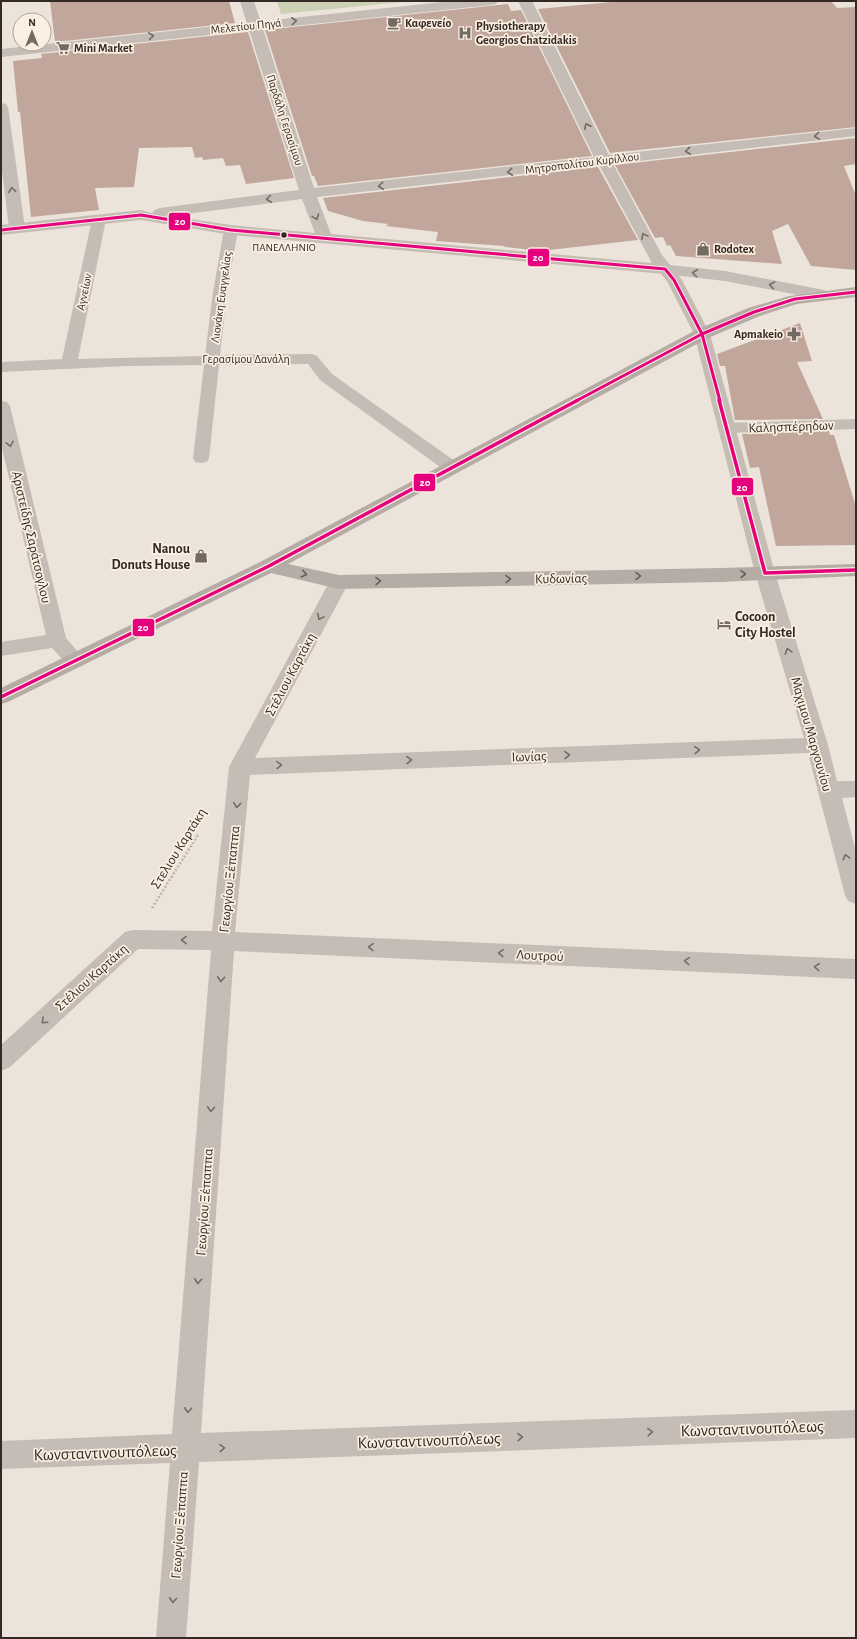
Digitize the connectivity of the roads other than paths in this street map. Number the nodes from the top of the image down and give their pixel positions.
1 (247, 1) edge
2 (491, 1) edge
3 (525, 1) edge
4 (255, 25) junction
5 (1, 53) edge
6 (1, 107) edge
7 (856, 132) edge
8 (604, 161) junction
9 (308, 194) junction
10 (141, 215) junction
11 (99, 219) junction
12 (17, 228) junction
13 (1, 230) edge
14 (231, 230) junction
15 (325, 239) junction
16 (665, 269) junction
17 (856, 292) edge
18 (824, 295) junction
19 (702, 334) junction
20 (212, 359) junction
21 (69, 364) junction
22 (1, 368) edge
23 (1, 406) edge
24 (856, 424) edge
25 (726, 428) junction
26 (201, 458) dead end
27 (453, 468) junction
28 (269, 566) junction
29 (856, 570) edge
30 (765, 573) junction
31 (339, 582) junction
32 (57, 640) junction
33 (1, 649) edge
34 (76, 661) junction
35 (1, 697) edge
36 (817, 746) junction
37 (240, 766) junction
38 (856, 789) edge
39 (828, 790) junction
40 (856, 895) edge
41 (224, 940) junction
42 (856, 969) edge
43 (1, 1060) edge
44 (856, 1424) edge
45 (185, 1449) junction
46 (1, 1455) edge
47 (170, 1638) edge

1 - 4 street, Παρδάλη Γερασίμου
4 -> 2 street, Μελετίου Πηγά
8 -> 3 street, Μαχιμου Mαργουνίου
5 -> 4 street, Μελετίου Πηγά
4 - 9 street, Παρδάλη Γερασίμου
12 -> 6 street
7 -> 8 street, Μητροπολίτου Κυρίλλου
8 -> 9 street, Μητροπολίτου Κυρίλλου
16 -> 8 street, Μαχιμου Mαργουνίου
9 -> 10 street, Μητροπολίτου Κυρίλλου
9 -> 15 street, Παρδάλη Γερασίμου
10 - 11 street, Μητροπολίτου Κυρίλλου
10 - 14 street
11 - 12 street, Μητροπολίτου Κυρίλλου
11 - 21 lane, Αγνείων
12 - 13 street, Μητροπολίτου Κυρίλλου
14 - 15 street
14 - 20 lane, Λιονάκη Ευαγγελίας
15 - 16 street
18 -> 16 street
16 - 19 street, Μαχιμου Mαργουνίου
17 - 18 main road
18 - 19 main road
19 - 25 street, Μαχιμου Mαργουνίου
19 - 27 main road
20 - 21 lane, Γερασίμου Δανάλη
20 - 26 lane, Λιονάκη Ευαγγελίας
20 - 27 lane, Γερασίμου Δανάλη
21 - 22 lane, Γερασίμου Δανάλη
23 -> 32 street, Αριστείδης Σαράτσογλου
24 - 25 lane, Καλησπέρηδων
25 - 30 street, Μαχιμου Mαργουνίου
27 - 28 main road
28 -> 31 main road, Κυδωνίας
28 - 34 main road
29 - 30 main road, Κυδωνίας
31 -> 30 main road, Κυδωνίας
36 -> 30 street, Μαχιμου Mαργουνίου
31 -> 37 street, Στέλιου Καρτάκη
32 - 33 street
32 - 34 street, Αριστείδης Σαράτσογλου
34 - 35 main road
37 -> 36 street, Ιωνίας
36 - 39 street, Μαχιμου Mαργουνίου
37 -> 41 street, Γεωργίου Ξέπαππα
38 - 39 street
40 -> 39 street, Μαχιμου Mαργουνίου
42 -> 41 street, Λουτρού
41 -> 43 street, Στέλιου Καρτάκη
41 -> 45 street, Γεωργίου Ξέπαππα
45 -> 44 street, Κωνσταντινουπόλεως
45 - 46 street, Κωνσταντινουπόλεως
45 -> 47 street, Γεωργίου Ξέπαππα

